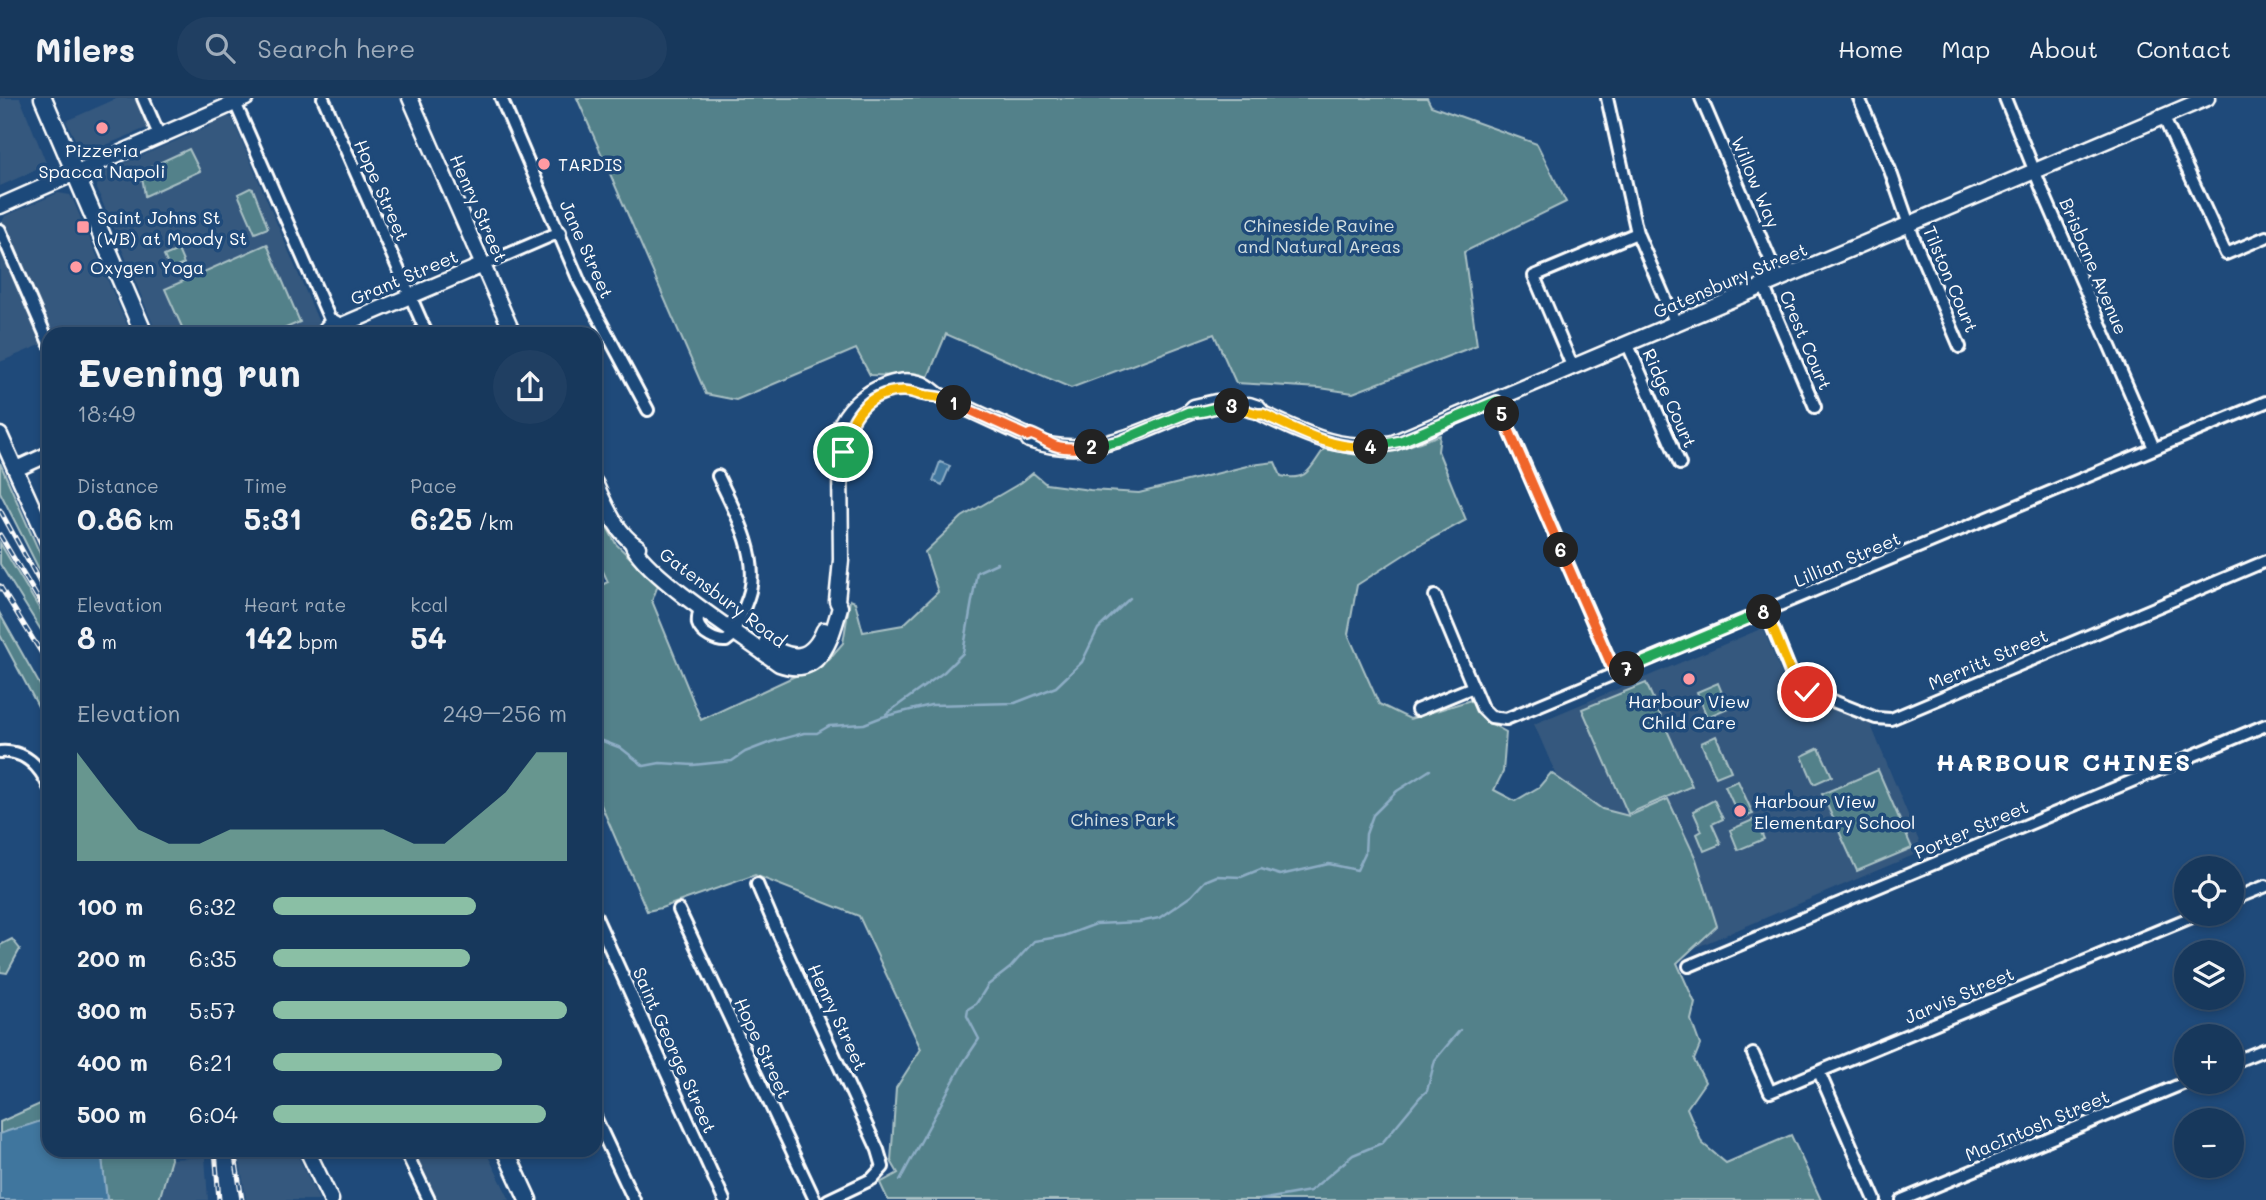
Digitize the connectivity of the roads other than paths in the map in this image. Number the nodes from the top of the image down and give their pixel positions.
1 (43, 98) edge
2 (143, 98) edge
3 (323, 98) edge
4 (410, 98) edge
5 (501, 98) edge
6 (1607, 98) edge
7 (1701, 98) edge
8 (1859, 98) edge
9 (2005, 98) edge
10 (2207, 98) edge
11 (238, 100) edge
12 (2163, 117) junction
13 (160, 137) junction
14 (2035, 171) junction
15 (75, 173) junction
16 (0, 206) edge
17 (1909, 225) junction
18 (0, 230) edge
19 (560, 232) junction
20 (1637, 233) junction
21 (2266, 237) edge
22 (482, 265) junction
23 (1779, 280) junction
24 (1764, 287) junction
25 (410, 295) junction
26 (1676, 324) junction
27 (42, 327) edge
28 (141, 327) edge
29 (330, 327) edge
30 (341, 327) edge
31 (424, 327) edge
32 (510, 327) edge
33 (1628, 345) junction
34 (1960, 347) dead end
35 (1573, 368) junction
36 (1497, 401) junction
37 (2266, 402) edge
38 (1815, 407) dead end
39 (648, 410) dead end
40 (1263, 414) joint
41 (0, 435) edge
42 (2154, 448) junction
43 (42, 457) edge
44 (1680, 464) dead end
45 (16, 469) junction
46 (718, 476) dead end
47 (602, 496) edge
48 (42, 528) edge
49 (632, 543) junction
50 (2266, 561) edge
51 (1435, 596) dead end
52 (1766, 611) junction
53 (736, 626) junction
54 (1615, 673) junction
55 (1473, 687) junction
56 (1417, 710) dead end
57 (2266, 725) edge
58 (3, 751) edge
59 (42, 774) edge
60 (757, 884) dead end
61 (2266, 886) edge
62 (2244, 895) edge
63 (679, 910) dead end
64 (2174, 924) edge
65 (602, 930) edge
66 (1689, 966) dead end
67 (2266, 1049) edge
68 (1753, 1054) dead end
69 (2244, 1058) edge
70 (1819, 1072) junction
71 (2174, 1087) edge
72 (602, 1132) edge
73 (310, 1157) edge
74 (408, 1157) edge
75 (508, 1157) edge
76 (331, 1200) edge
77 (429, 1200) edge
78 (528, 1200) edge
79 (634, 1200) edge
80 (724, 1200) edge
81 (815, 1200) edge
82 (828, 1200) edge
83 (1875, 1200) edge
84 (1902, 1200) edge

1 - 15 main road
2 - 13 street
3 - 25 street, Hope Street
4 - 22 street, Henry Street
5 - 19 street, Jane Street
6 - 20 street
7 - 23 street, Willow Way
8 - 17 street, Tilston Court
9 - 14 street, Brisbane Avenue
10 - 12 street, Gatensbury Street
11 - 13 street
11 - 29 street
12 - 14 street, Gatensbury Street
12 - 21 street
13 - 15 street
14 - 17 street, Gatensbury Street
14 - 42 street, Brisbane Avenue
15 - 16 street
15 - 28 main road
17 - 23 street, Gatensbury Street
17 - 34 street, Tilston Court
18 - 27 street
19 - 22 street, Grant Street
19 - 39 street, Jane Street
20 - 26 street
20 - 35 street
22 - 25 street, Grant Street
22 - 32 street, Henry Street
23 - 24 street, Gatensbury Street
24 - 26 street, Gatensbury Street
24 - 38 street, Crest Court
25 - 30 street, Grant Street
25 - 31 street, Hope Street
26 - 33 street, Gatensbury Street
33 - 35 street, Gatensbury Street
33 - 44 street, Ridge Court
35 - 36 street, Gatensbury Street
36 - 40 street, Gatensbury Street
36 - 54 street
37 - 42 street, Lillian Street
40 - 53 street, Gatensbury Road
41 - 45 street
42 - 52 street, Lillian Street
43 - 45 street
45 - 48 street
46 - 53 street
47 - 49 street, Gatensbury Road
49 - 53 street, Gatensbury Road
49 - 53 street, Gatensbury Road
50 - 52 street, Merritt Street
51 - 55 street
52 - 54 street, Lillian Street
54 - 55 street, Lillian Street
55 - 56 street
57 - 66 street, Porter Street
58 - 59 street
60 - 82 street, Henry Street
61 - 62 street
63 - 81 street, Hope Street
64 - 70 street, Jarvis Street
65 - 80 street, Saint George Street
67 - 69 street
68 - 70 street, Jarvis Street
70 - 83 street
71 - 84 street, MacIntosh Street
72 - 79 street
73 - 76 street
74 - 77 street
75 - 78 main road

